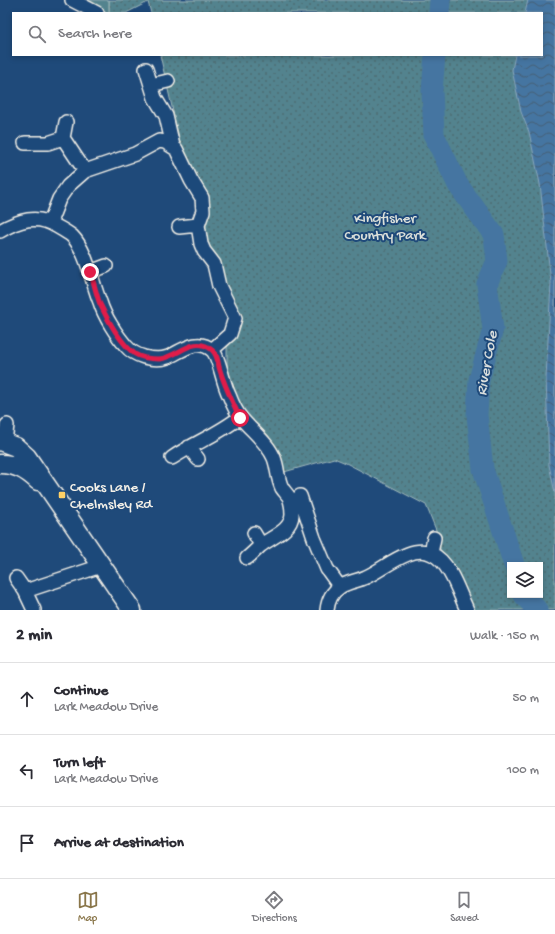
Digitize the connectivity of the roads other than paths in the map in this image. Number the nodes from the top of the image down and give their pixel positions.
1 (72, 0) edge
2 (95, 12) edge
3 (146, 69) dead end
4 (168, 81) dead end
5 (150, 85) junction
6 (66, 122) dead end
7 (63, 138) junction
8 (25, 143) dead end
9 (173, 146) junction
10 (85, 171) junction
11 (50, 222) junction
12 (198, 225) junction
13 (179, 227) dead end
14 (0, 231) edge
15 (106, 266) dead end
16 (90, 272) junction
17 (212, 350) junction
18 (240, 418) junction
19 (4, 436) edge
20 (189, 446) junction
21 (172, 458) dead end
22 (198, 459) dead end
23 (0, 464) edge
24 (51, 494) junction
25 (300, 496) dead end
26 (254, 533) dead end
27 (434, 538) dead end
28 (261, 545) junction
29 (431, 553) junction
30 (247, 558) dead end
31 (101, 566) junction
32 (16, 578) dead end
33 (340, 587) junction
34 (26, 591) junction
35 (34, 610) edge
36 (132, 610) edge
37 (327, 610) edge
38 (467, 610) edge

1 - 2 street
3 - 5 street
4 - 5 street
5 - 9 street
6 - 7 street
7 - 8 street
7 - 10 street
9 - 10 street
9 - 12 street
10 - 11 street
11 - 14 street
11 - 16 street
12 - 13 street
12 - 17 street
15 - 16 street
16 - 17 street
17 - 18 street
18 - 20 street
18 - 28 street
19 - 24 street
20 - 21 street
20 - 22 street
23 - 24 street
24 - 31 street
25 - 33 street
26 - 28 street
27 - 29 street
28 - 30 street
29 - 33 street
29 - 38 street
31 - 34 street
31 - 36 street
32 - 34 street
33 - 37 street
34 - 35 street

